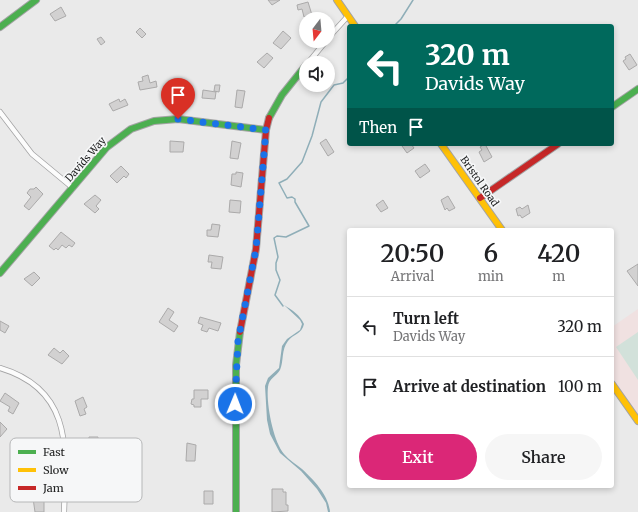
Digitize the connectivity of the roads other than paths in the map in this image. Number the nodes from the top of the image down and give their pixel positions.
1 (36, 0) edge
2 (337, 0) edge
3 (348, 16) junction
4 (354, 24) edge
5 (0, 27) edge
6 (335, 30) edge
7 (320, 48) edge
8 (314, 56) edge
9 (299, 74) edge
10 (638, 89) edge
11 (614, 106) edge
12 (0, 112) edge
13 (266, 130) junction
14 (442, 146) edge
15 (555, 146) edge
16 (72, 188) junction
17 (480, 198) junction
18 (501, 228) edge
19 (0, 273) edge
20 (0, 368) edge
21 (614, 387) edge
22 (638, 421) edge
23 (64, 438) edge
24 (64, 502) edge
25 (64, 512) edge
26 (236, 512) edge

1 - 5 street
2 - 3 street
3 - 4 street
3 - 6 street
7 - 8 street
9 - 13 street
10 - 11 street
12 - 16 street
13 - 16 street, Davids Way
13 - 26 street
14 - 17 street, Bristol Road
15 - 17 street
16 - 19 street, Davids Way
17 - 18 street, Bristol Road
20 - 23 street
21 - 22 street
24 - 25 street

